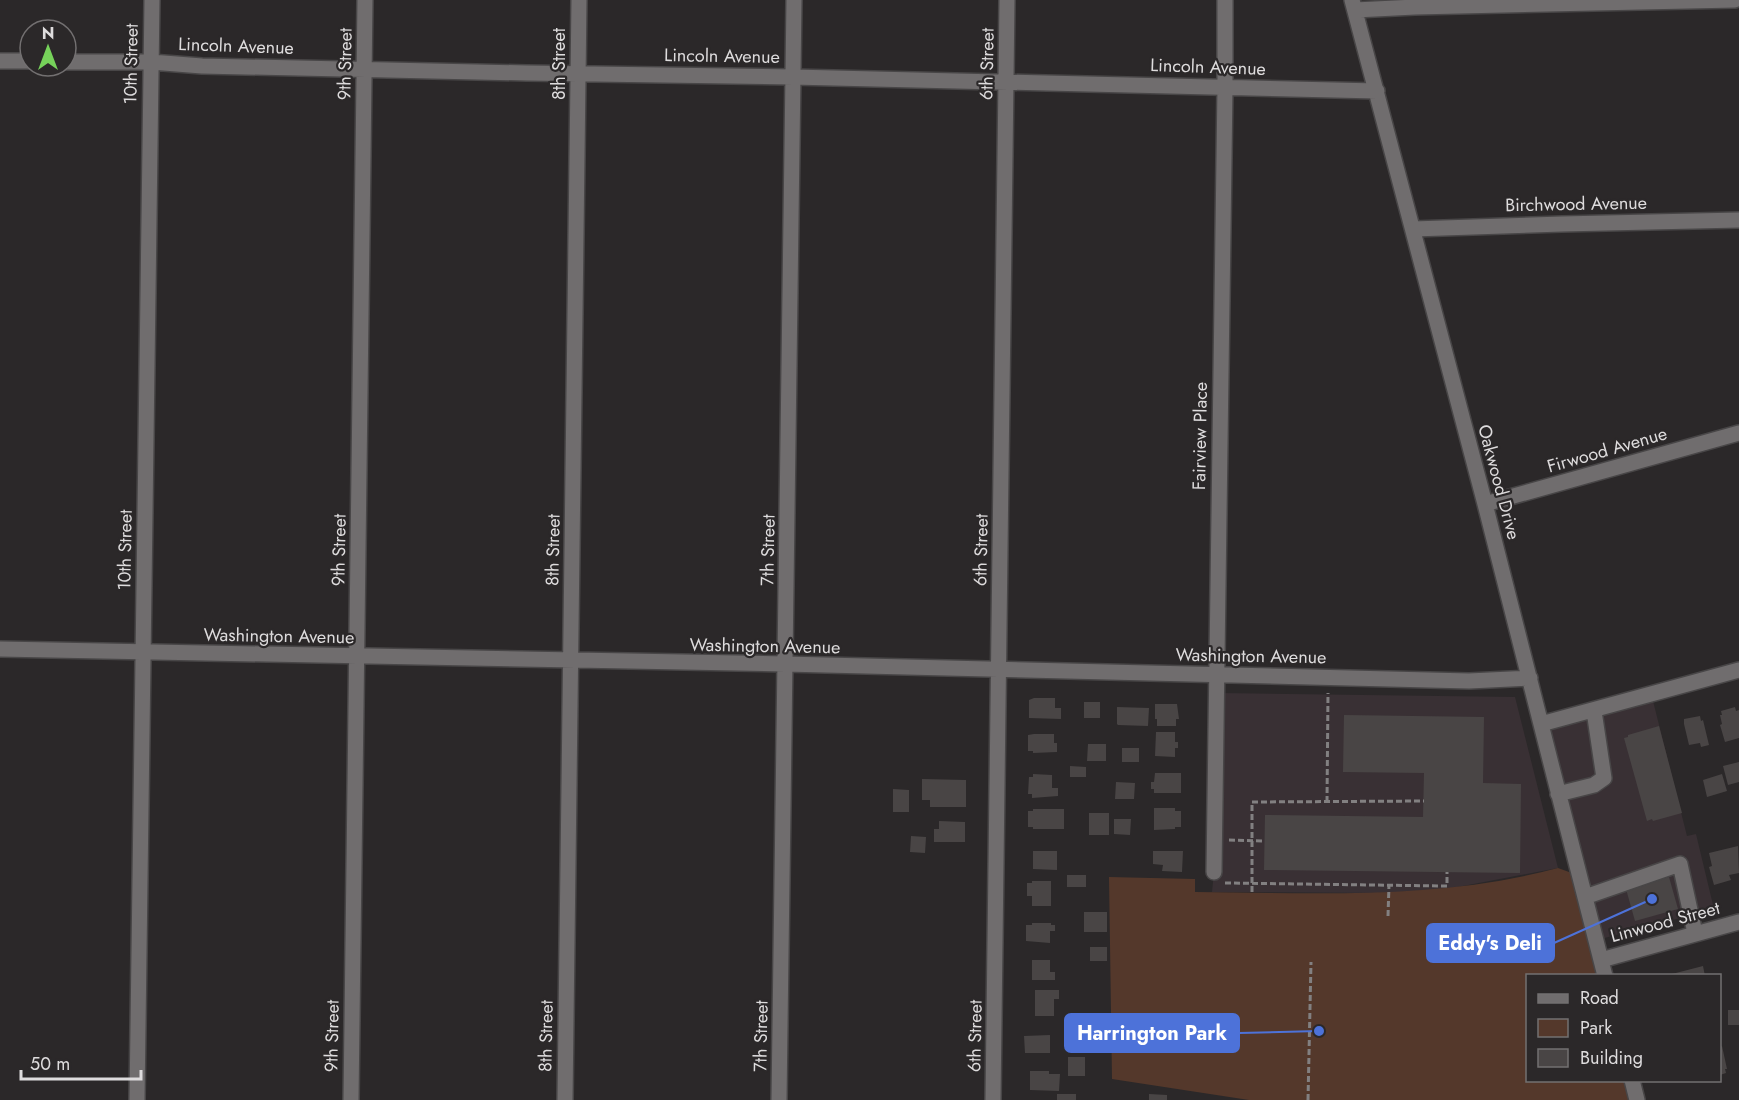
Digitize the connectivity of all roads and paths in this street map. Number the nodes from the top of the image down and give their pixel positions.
1 (152, 0) edge
2 (365, 0) edge
3 (579, 0) edge
4 (794, 0) edge
5 (1007, 0) edge
6 (1225, 0) edge
7 (1735, 0) edge
8 (1354, 5) edge
9 (0, 61) edge
10 (18, 61) edge
11 (78, 62) edge
12 (151, 62) junction
13 (364, 68) junction
14 (579, 73) junction
15 (793, 77) junction
16 (1005, 83) junction
17 (1225, 87) junction
18 (1377, 91) junction
19 (1739, 220) edge
20 (1413, 229) junction
21 (1739, 433) edge
22 (1485, 504) junction
23 (0, 649) edge
24 (143, 653) junction
25 (357, 657) junction
26 (571, 661) junction
27 (786, 664) junction
28 (1739, 670) edge
29 (998, 671) junction
30 (1218, 675) junction
31 (1530, 678) junction
32 (1328, 692) dead end
33 (1594, 711) junction
34 (1541, 724) junction
35 (1558, 794) junction
36 (1424, 801) dead end
37 (1327, 802) junction
38 (1229, 840) dead end
39 (1252, 840) junction
40 (1264, 841) dead end
41 (1447, 872) dead end
42 (1216, 877) joint
43 (1252, 883) junction
44 (1389, 885) junction
45 (1252, 892) dead end
46 (1585, 897) junction
47 (1388, 916) dead end
48 (1739, 922) edge
49 (1695, 933) junction
50 (1601, 960) junction
51 (1311, 962) dead end
52 (1605, 974) edge
53 (1632, 1082) edge
54 (137, 1100) edge
55 (351, 1100) edge
56 (565, 1100) edge
57 (779, 1100) edge
58 (993, 1100) edge
59 (1308, 1100) edge
60 (1637, 1100) edge

1 - 12 street, 10th Street
2 - 13 street, 9th Street
3 - 14 street, 8th Street
4 - 15 street, 7th Street
5 - 16 street, 6th Street
6 - 17 street, Fairview Place
7 - 8 street
8 - 18 street, Oakwood Drive
9 - 10 street
11 - 12 street, Lincoln Avenue
12 - 13 street, Lincoln Avenue
12 - 24 street, 10th Street
13 - 14 street, Lincoln Avenue
13 - 25 street, 9th Street
14 - 15 street, Lincoln Avenue
14 - 26 street, 8th Street
15 - 16 street, Lincoln Avenue
15 - 27 street, 7th Street
16 - 17 street, Lincoln Avenue
16 - 29 street, 6th Street
17 - 18 street, Lincoln Avenue
17 - 30 street, Fairview Place
18 - 20 street, Oakwood Drive
19 - 20 street, Birchwood Avenue
20 - 22 street, Oakwood Drive
21 - 22 street, Firwood Avenue
22 - 31 street, Oakwood Drive
23 - 24 street, Washington Avenue
24 - 25 street, Washington Avenue
24 - 54 street, 10th Street
25 - 26 street, Washington Avenue
25 - 55 street, 9th Street
26 - 27 street, Washington Avenue
26 - 56 street, 8th Street
27 - 29 street, Washington Avenue
27 - 57 street, 7th Street
28 - 33 street
29 - 30 street, Washington Avenue
29 - 58 street, 6th Street
30 - 31 street, Washington Avenue
30 - 42 street, Fairview Place
31 - 34 street, Oakwood Drive
32 - 37 path
33 - 34 street
33 - 35 street
34 - 35 street, Oakwood Drive
35 - 46 street, Oakwood Drive
36 - 37 path
37 - 39 path
38 - 39 path
39 - 40 path
39 - 43 path
41 - 44 path
42 - 43 path
43 - 44 path
43 - 45 path
44 - 47 path
46 - 49 street
46 - 50 street, Oakwood Drive
48 - 49 street, Linwood Street
49 - 50 street, Linwood Street
50 - 52 street, Oakwood Drive
51 - 59 path
53 - 60 street

